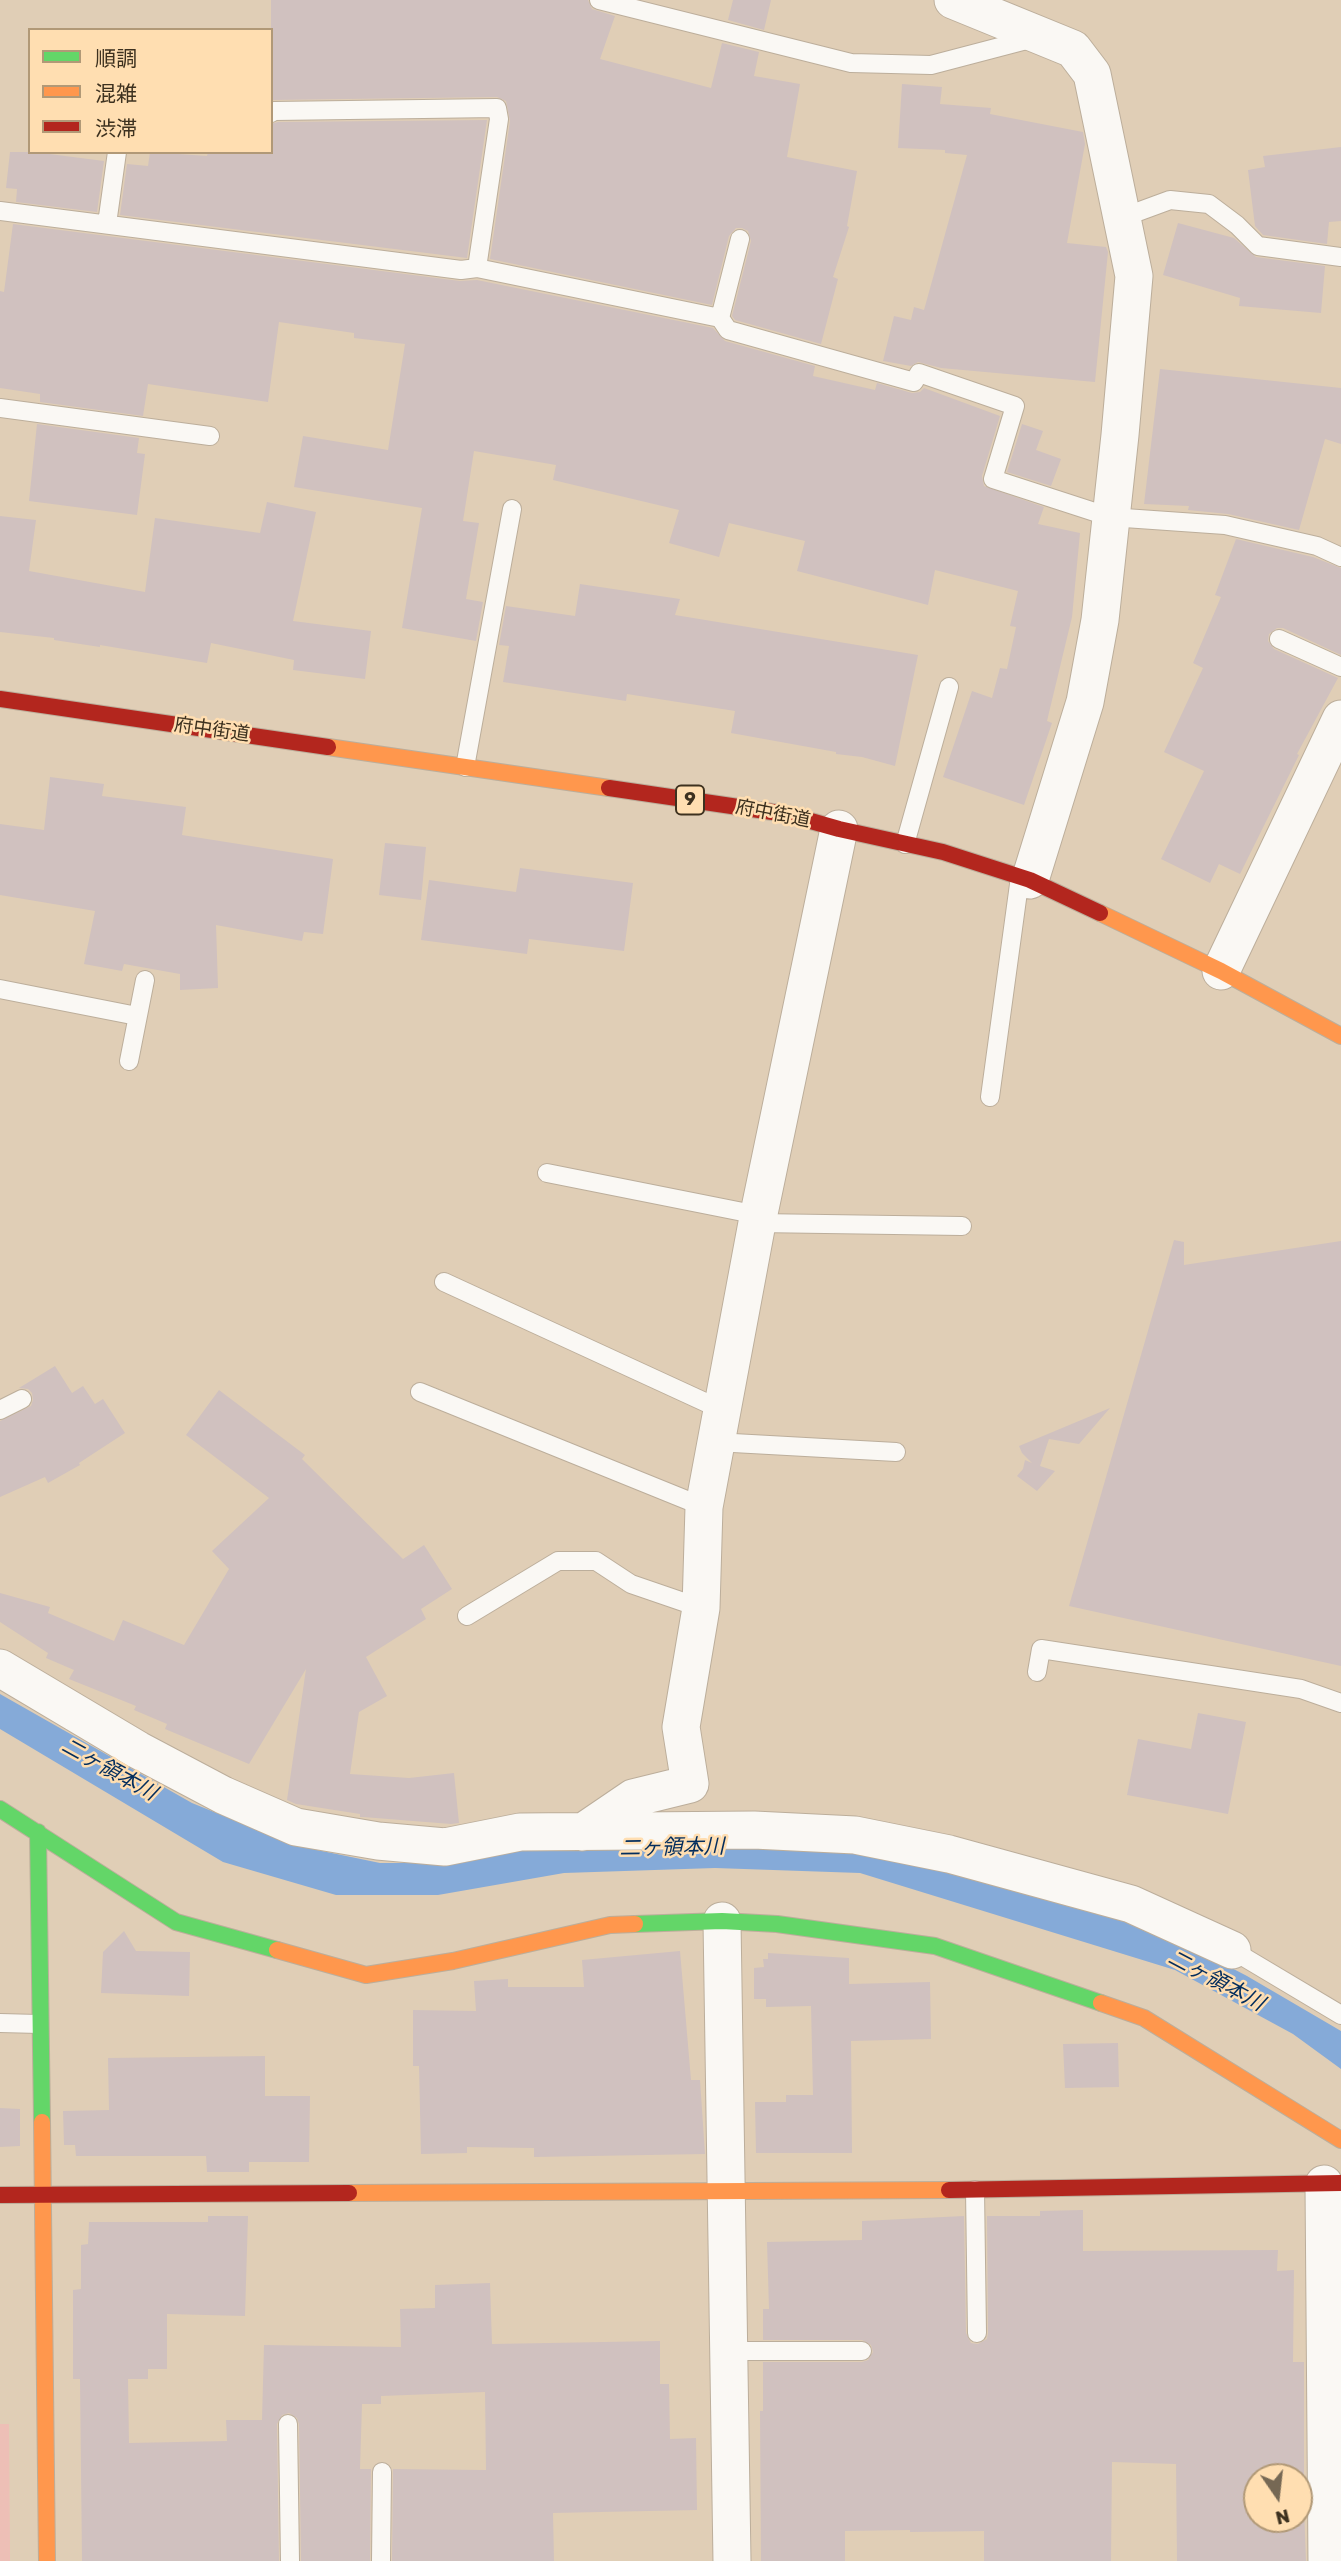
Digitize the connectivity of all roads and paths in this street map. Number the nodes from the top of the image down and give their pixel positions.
1 (599, 0) edge
2 (953, 0) edge
3 (1041, 36) junction
4 (273, 112) edge
5 (117, 154) edge
6 (0, 211) edge
7 (1121, 218) junction
8 (107, 223) junction
9 (740, 239) dead end
10 (1341, 257) edge
11 (477, 268) junction
12 (720, 318) junction
13 (0, 408) edge
14 (210, 436) dead end
15 (512, 509) dead end
16 (1110, 517) junction
17 (1341, 557) edge
18 (1279, 639) dead end
19 (1341, 667) edge
20 (949, 687) dead end
21 (0, 699) edge
22 (1341, 719) edge
23 (465, 767) junction
24 (839, 829) junction
25 (905, 844) junction
26 (1025, 878) junction
27 (1221, 971) junction
28 (145, 981) dead end
29 (0, 989) edge
30 (137, 1016) junction
31 (1341, 1036) edge
32 (129, 1061) dead end
33 (990, 1097) dead end
34 (547, 1173) dead end
35 (757, 1219) junction
36 (962, 1226) dead end
37 (444, 1282) dead end
38 (420, 1392) dead end
39 (22, 1399) dead end
40 (0, 1410) edge
41 (718, 1426) junction
42 (896, 1452) dead end
43 (704, 1507) junction
44 (701, 1608) junction
45 (467, 1616) dead end
46 (0, 1668) edge
47 (1037, 1672) dead end
48 (1341, 1703) edge
49 (0, 1809) edge
50 (38, 1832) junction
51 (583, 1832) junction
52 (722, 1921) junction
53 (1232, 1951) joint
54 (1341, 2015) edge
55 (0, 2024) edge
56 (39, 2024) junction
57 (1341, 2140) edge
58 (1332, 2184) edge
59 (975, 2190) junction
60 (726, 2192) junction
61 (43, 2194) junction
62 (0, 2195) edge
63 (977, 2333) dead end
64 (730, 2351) junction
65 (862, 2351) dead end
66 (288, 2424) dead end
67 (382, 2472) dead end
68 (47, 2561) edge
69 (290, 2561) edge
70 (381, 2561) edge
71 (732, 2561) edge
72 (1327, 2561) edge

1 - 3 lane
2 - 3 street
3 - 7 street
4 - 11 lane
5 - 8 lane
6 - 8 lane
7 - 10 lane
7 - 16 street
8 - 11 lane
9 - 12 lane
11 - 12 lane
12 - 16 lane
13 - 14 lane
15 - 23 lane
16 - 17 lane
16 - 26 street
18 - 19 lane
20 - 25 lane
21 - 23 street, 府中街道 / 9
22 - 27 street
23 - 24 street, 府中街道 / 9
24 - 25 street, 府中街道 / 9
24 - 35 street
25 - 26 street, 府中街道 / 9
26 - 27 street, 府中街道 / 9
26 - 33 lane
27 - 31 street, 府中街道 / 9
28 - 30 lane
29 - 30 lane
30 - 32 lane
34 - 35 lane
35 - 36 lane
35 - 41 street
37 - 41 lane
38 - 43 lane
39 - 40 lane
41 - 42 lane
41 - 43 street
43 - 44 street
44 - 45 lane
44 - 51 street
46 - 51 street
47 - 48 lane
49 - 50 street
50 - 52 street
50 - 56 street
51 - 53 street
52 - 57 street
52 - 60 street
53 - 54 lane
55 - 56 lane
56 - 61 street
58 - 59 street
58 - 72 street
59 - 60 street
59 - 63 lane
60 - 61 street
60 - 64 street
61 - 62 street
61 - 68 street
64 - 65 lane
64 - 71 street
66 - 69 lane
67 - 70 lane

